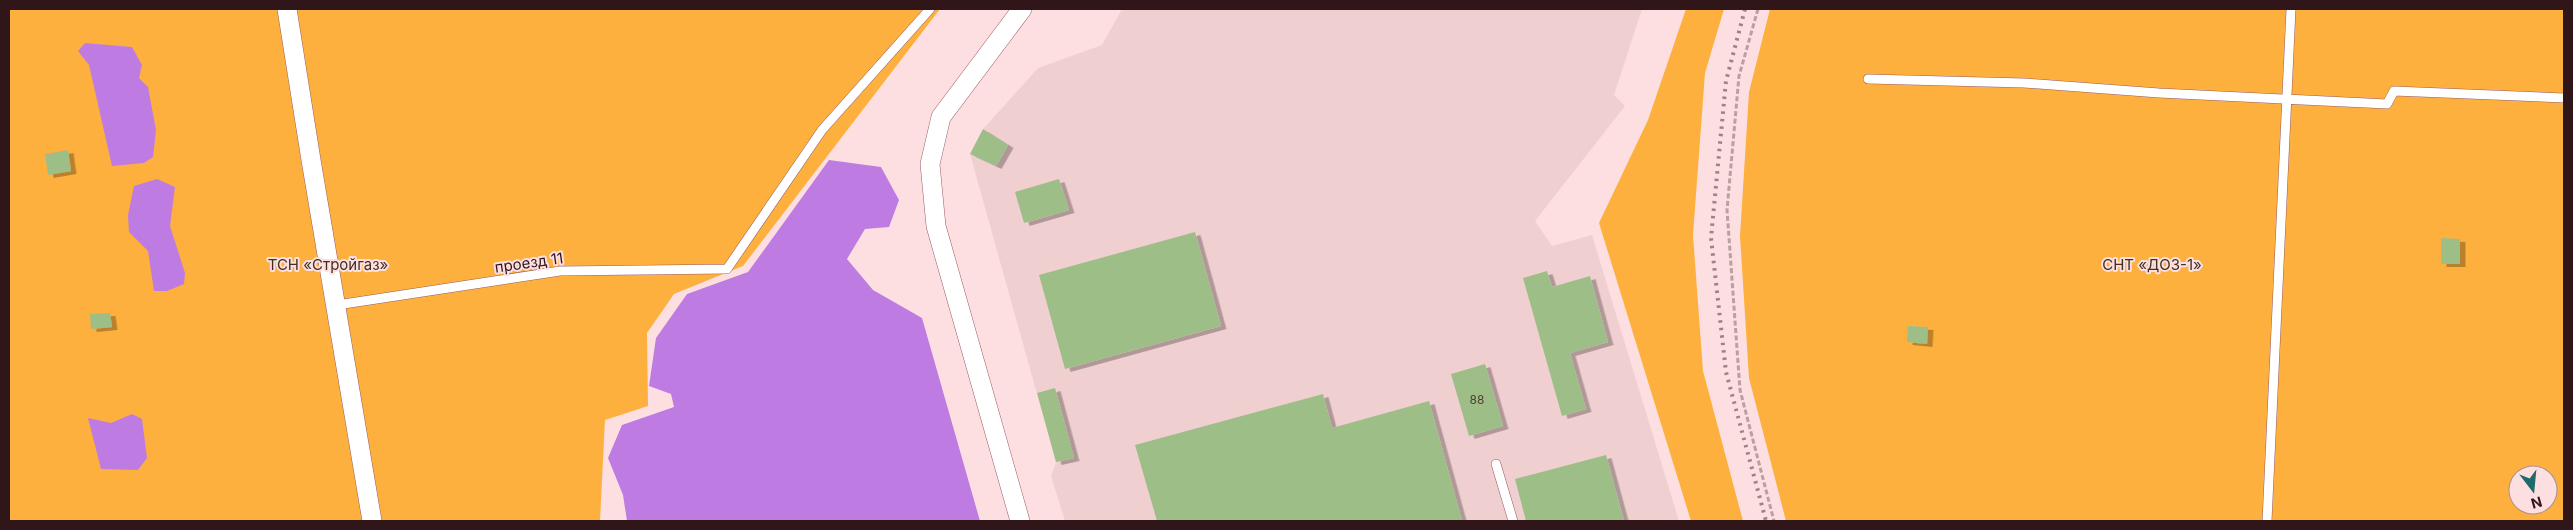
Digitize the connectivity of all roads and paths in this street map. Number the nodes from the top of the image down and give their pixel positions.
1 (287, 9) edge
2 (930, 9) edge
3 (1022, 9) edge
4 (1758, 9) edge
5 (2292, 9) edge
6 (1868, 78) dead end
7 (2287, 98) junction
8 (2564, 98) edge
9 (337, 305) junction
10 (1496, 464) dead end
11 (372, 521) edge
12 (1020, 521) edge
13 (1513, 521) edge
14 (1774, 521) edge
15 (2266, 521) edge

1 - 9 street
2 - 9 lane, проезд 11
3 - 12 street
4 - 14 path
5 - 7 lane
6 - 7 lane
7 - 8 lane
7 - 15 lane
9 - 11 street
10 - 13 lane

